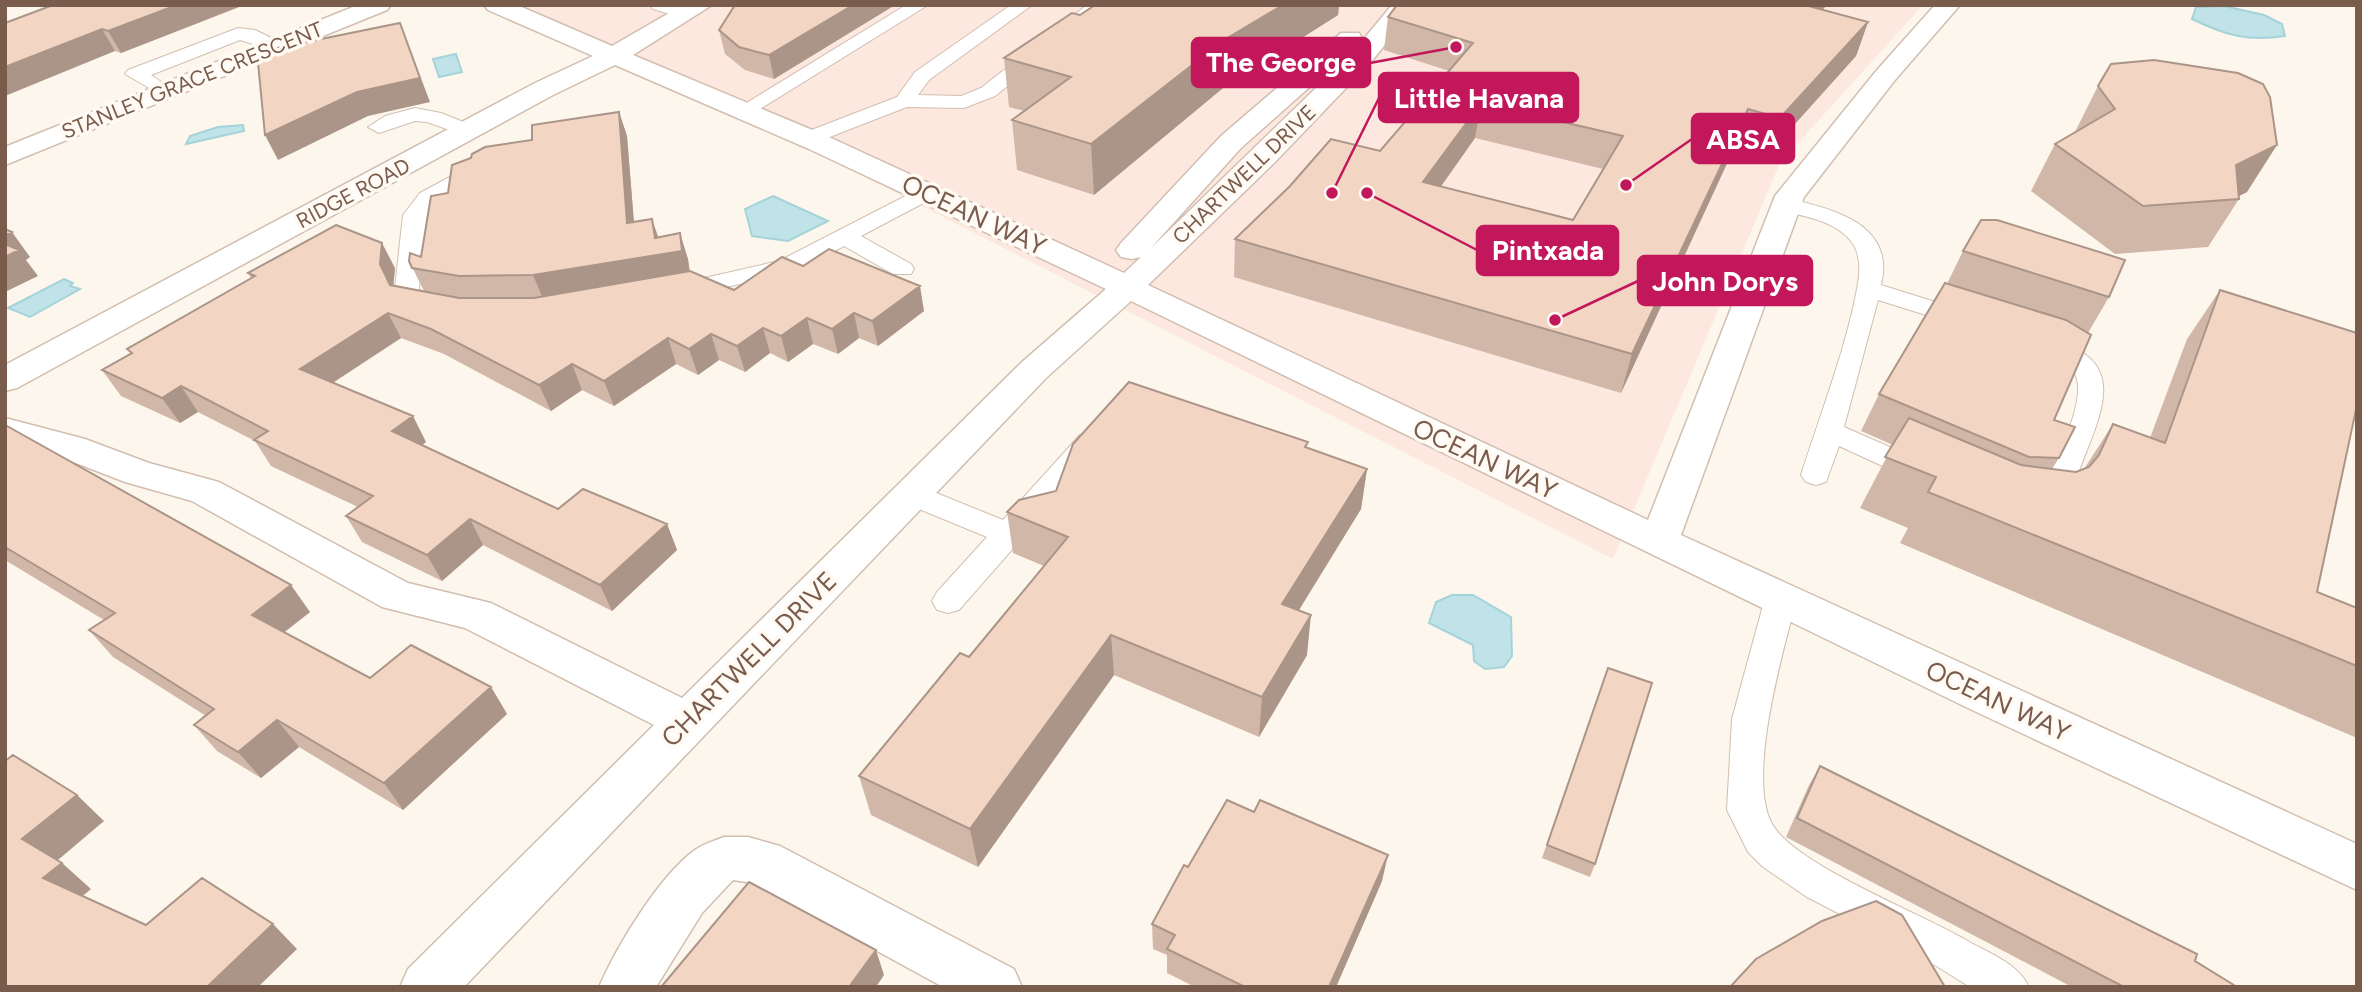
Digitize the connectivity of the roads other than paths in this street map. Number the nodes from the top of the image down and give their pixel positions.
1 (379, 5) edge
2 (496, 5) edge
3 (659, 5) edge
4 (919, 5) edge
5 (1023, 5) edge
6 (1948, 5) edge
7 (1071, 7) dead end
8 (1396, 7) edge
9 (1095, 8) edge
10 (694, 9) edge
11 (611, 57) junction
12 (904, 100) junction
13 (745, 110) junction
14 (379, 127) dead end
15 (469, 131) junction
16 (809, 139) junction
17 (506, 154) edge
18 (5, 157) edge
19 (925, 192) junction
20 (1786, 205) junction
21 (845, 237) junction
22 (902, 269) dead end
23 (1117, 281) junction
24 (1868, 289) junction
25 (661, 294) edge
26 (459, 311) edge
27 (5, 380) edge
28 (1109, 420) edge
29 (5, 430) edge
30 (1829, 431) junction
31 (1816, 474) dead end
32 (1940, 480) edge
33 (913, 495) junction
34 (2015, 508) edge
35 (1008, 534) junction
36 (1659, 542) junction
37 (1781, 598) junction
38 (948, 601) dead end
39 (687, 721) junction
40 (2357, 869) edge
41 (427, 987) edge
42 (626, 987) edge
43 (995, 987) edge
44 (2008, 987) edge

1 - 18 street, STANLEY GRACE CRESCENT
2 - 11 street
3 - 10 lane
4 - 13 lane
5 - 12 lane
6 - 20 street
7 - 9 lane
8 - 23 street, CHARTWELL DRIVE
9 - 12 lane
10 - 11 street, RIDGE ROAD
11 - 13 street, OCEAN WAY
11 - 15 street, RIDGE ROAD
12 - 16 lane
13 - 16 street, OCEAN WAY
14 - 15 lane
15 - 27 street, RIDGE ROAD
16 - 19 street, OCEAN WAY
17 - 26 lane
19 - 21 lane
19 - 23 street, OCEAN WAY
20 - 24 lane
20 - 36 street
21 - 22 lane
21 - 25 lane
23 - 33 street, CHARTWELL DRIVE
23 - 36 street, OCEAN WAY
24 - 30 lane
24 - 34 lane
28 - 35 lane
29 - 39 street
30 - 31 lane
30 - 32 lane
33 - 35 lane
33 - 39 street, CHARTWELL DRIVE
35 - 38 lane
36 - 37 street, OCEAN WAY
37 - 40 street, OCEAN WAY
37 - 44 lane
39 - 41 street, CHARTWELL DRIVE
42 - 43 street

